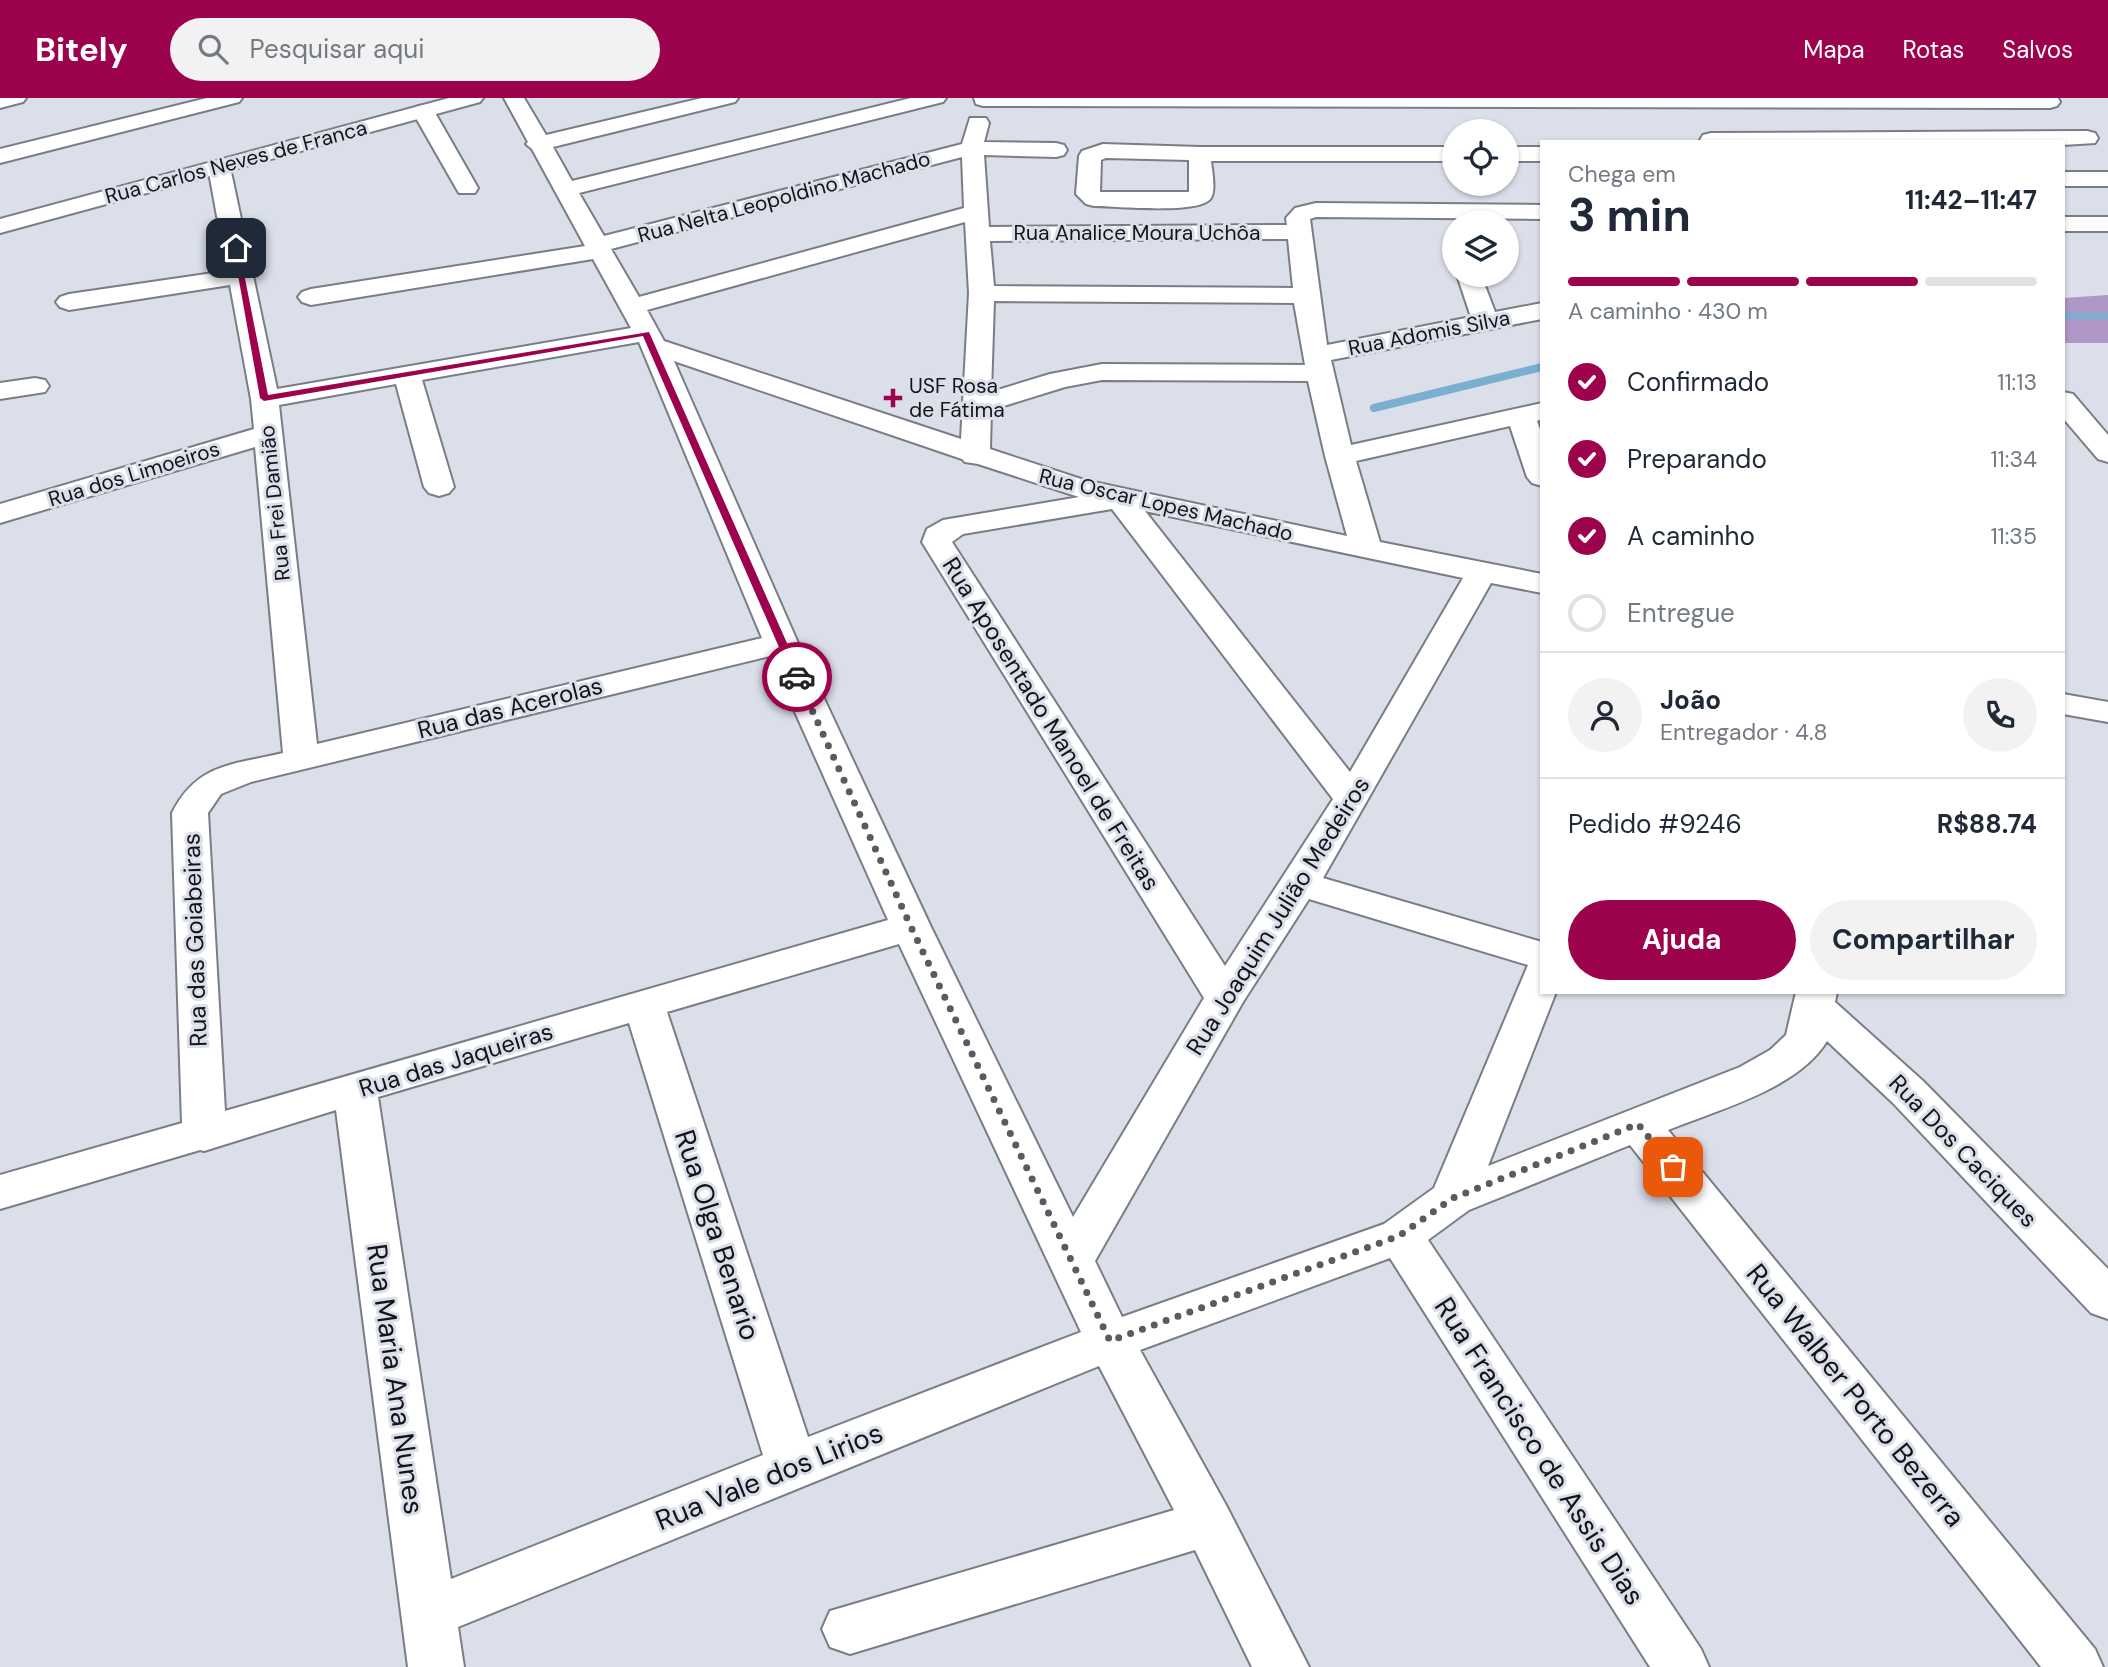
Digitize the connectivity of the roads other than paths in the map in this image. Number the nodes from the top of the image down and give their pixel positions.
1 (16, 98) edge
2 (232, 98) edge
3 (473, 98) edge
4 (514, 98) edge
5 (728, 98) edge
6 (936, 98) edge
7 (983, 99) edge
8 (1448, 100) edge
9 (1685, 100) edge
10 (2047, 100) edge
11 (0, 102) edge
12 (423, 111) junction
13 (1710, 140) edge
14 (537, 144) junction
15 (2065, 145) edge
16 (972, 148) junction
17 (1056, 150) dead end
18 (1200, 154) junction
19 (1442, 154) edge
20 (1519, 154) edge
21 (1540, 154) edge
22 (0, 156) edge
23 (219, 167) junction
24 (2065, 179) edge
25 (2108, 179) edge
26 (467, 188) dead end
27 (565, 190) junction
28 (1442, 212) edge
29 (1519, 212) edge
30 (1540, 212) edge
31 (976, 223) junction
32 (2065, 224) edge
33 (2108, 224) edge
34 (0, 226) edge
35 (1298, 232) junction
36 (598, 248) junction
37 (241, 276) junction
38 (1473, 287) edge
39 (982, 293) junction
40 (1305, 296) junction
41 (311, 297) dead end
42 (69, 302) dead end
43 (630, 307) junction
44 (1540, 311) edge
45 (1486, 321) junction
46 (650, 340) junction
47 (1318, 364) junction
48 (407, 376) junction
49 (35, 386) dead end
50 (0, 391) edge
51 (264, 398) junction
52 (2065, 402) edge
53 (979, 405) junction
54 (1531, 414) edge
55 (268, 434) junction
56 (2108, 453) edge
57 (975, 456) junction
58 (1339, 456) junction
59 (1540, 466) edge
60 (439, 486) dead end
61 (1120, 499) junction
62 (0, 514) edge
63 (1367, 550) junction
64 (1482, 572) junction
65 (1540, 584) edge
66 (781, 643) junction
67 (2065, 681) edge
68 (2084, 708) edge
69 (301, 758) junction
70 (239, 774) joint
71 (1352, 799) junction
72 (1300, 884) junction
73 (911, 927) junction
74 (1540, 955) edge
75 (1540, 980) edge
76 (1225, 998) junction
77 (1816, 999) edge
78 (644, 1004) junction
79 (355, 1090) junction
80 (1638, 1124) junction
81 (204, 1135) junction
82 (0, 1192) edge
83 (1453, 1198) junction
84 (1399, 1236) junction
85 (1072, 1260) junction
86 (2108, 1300) edge
87 (1110, 1341) junction
88 (792, 1466) junction
89 (1208, 1523) junction
90 (429, 1613) junction
91 (850, 1629) dead end
92 (436, 1667) edge
93 (1281, 1667) edge
94 (1681, 1667) edge
95 (2075, 1667) edge

1 - 11 street
2 - 22 street
3 - 12 street, Rua Carlos Neves de Franca
4 - 14 street
5 - 14 street
6 - 27 street
7 - 8 street
7 - 16 street
8 - 9 street
9 - 10 street
9 - 13 street
10 - 15 street
12 - 23 street, Rua Carlos Neves de Franca
12 - 26 street
14 - 27 street
16 - 17 street, Rua Nelta Leopoldino Machado
16 - 31 street
16 - 36 street, Rua Nelta Leopoldino Machado
18 - 18 street
18 - 19 street
20 - 21 street
23 - 34 street, Rua Carlos Neves de Franca
23 - 37 street, Rua Frei Damião
24 - 25 street
27 - 36 street
28 - 35 street
29 - 30 street
31 - 35 street, Rua Analice Moura Uchôa
31 - 39 street
31 - 43 street, Rua Analice Moura Uchôa
32 - 33 street
35 - 40 street
36 - 41 street, Rua Nelta Leopoldino Machado
36 - 43 street
37 - 42 street
37 - 51 street, Rua Frei Damião
38 - 45 street
39 - 40 street
39 - 53 street
40 - 47 street
43 - 46 street
44 - 45 street, Rua Adomis Silva
45 - 47 street, Rua Adomis Silva
46 - 48 street
46 - 57 street, Rua Oscar Lopes Machado
46 - 66 street
47 - 53 street, Rua Adomis Silva
47 - 58 street
48 - 51 street
48 - 60 street
49 - 50 street
51 - 55 street, Rua Frei Damião
52 - 56 street
53 - 57 street
54 - 58 street
54 - 59 street
55 - 62 street, Rua dos Limoeiros
55 - 69 street, Rua Frei Damião
57 - 61 street, Rua Oscar Lopes Machado
58 - 63 street
61 - 63 street, Rua Oscar Lopes Machado
61 - 71 street
61 - 76 street, Rua Aposentado Manoel de Freitas
63 - 64 street, Rua Oscar Lopes Machado
64 - 65 street, Rua Oscar Lopes Machado
64 - 71 street, Rua Joaquim Julião Medeiros
66 - 69 street, Rua das Acerolas
66 - 73 street
67 - 68 street
69 - 70 street, Rua das Acerolas
70 - 81 street, Rua das Goiabeiras
71 - 72 street, Rua Joaquim Julião Medeiros
72 - 74 street
72 - 76 street, Rua Joaquim Julião Medeiros
73 - 78 street, Rua das Jaqueiras
73 - 85 street
75 - 83 street
76 - 85 street, Rua Joaquim Julião Medeiros
77 - 80 street, Rua Vale dos Lirios
77 - 86 street, Rua Dos Caciques
78 - 79 street, Rua das Jaqueiras
78 - 88 street, Rua Olga Benario
79 - 81 street, Rua das Jaqueiras
79 - 90 street, Rua Maria Ana Nunes
80 - 83 street, Rua Vale dos Lirios
80 - 95 street, Rua Walber Porto Bezerra
81 - 82 street, Rua das Jaqueiras
83 - 84 street, Rua Vale dos Lirios
84 - 87 street, Rua Vale dos Lirios
84 - 94 street, Rua Francisco de Assis Dias
85 - 87 street
87 - 88 street, Rua Vale dos Lirios
87 - 89 street
88 - 90 street, Rua Vale dos Lirios
89 - 91 street
89 - 93 street
90 - 92 street, Rua Maria Ana Nunes

